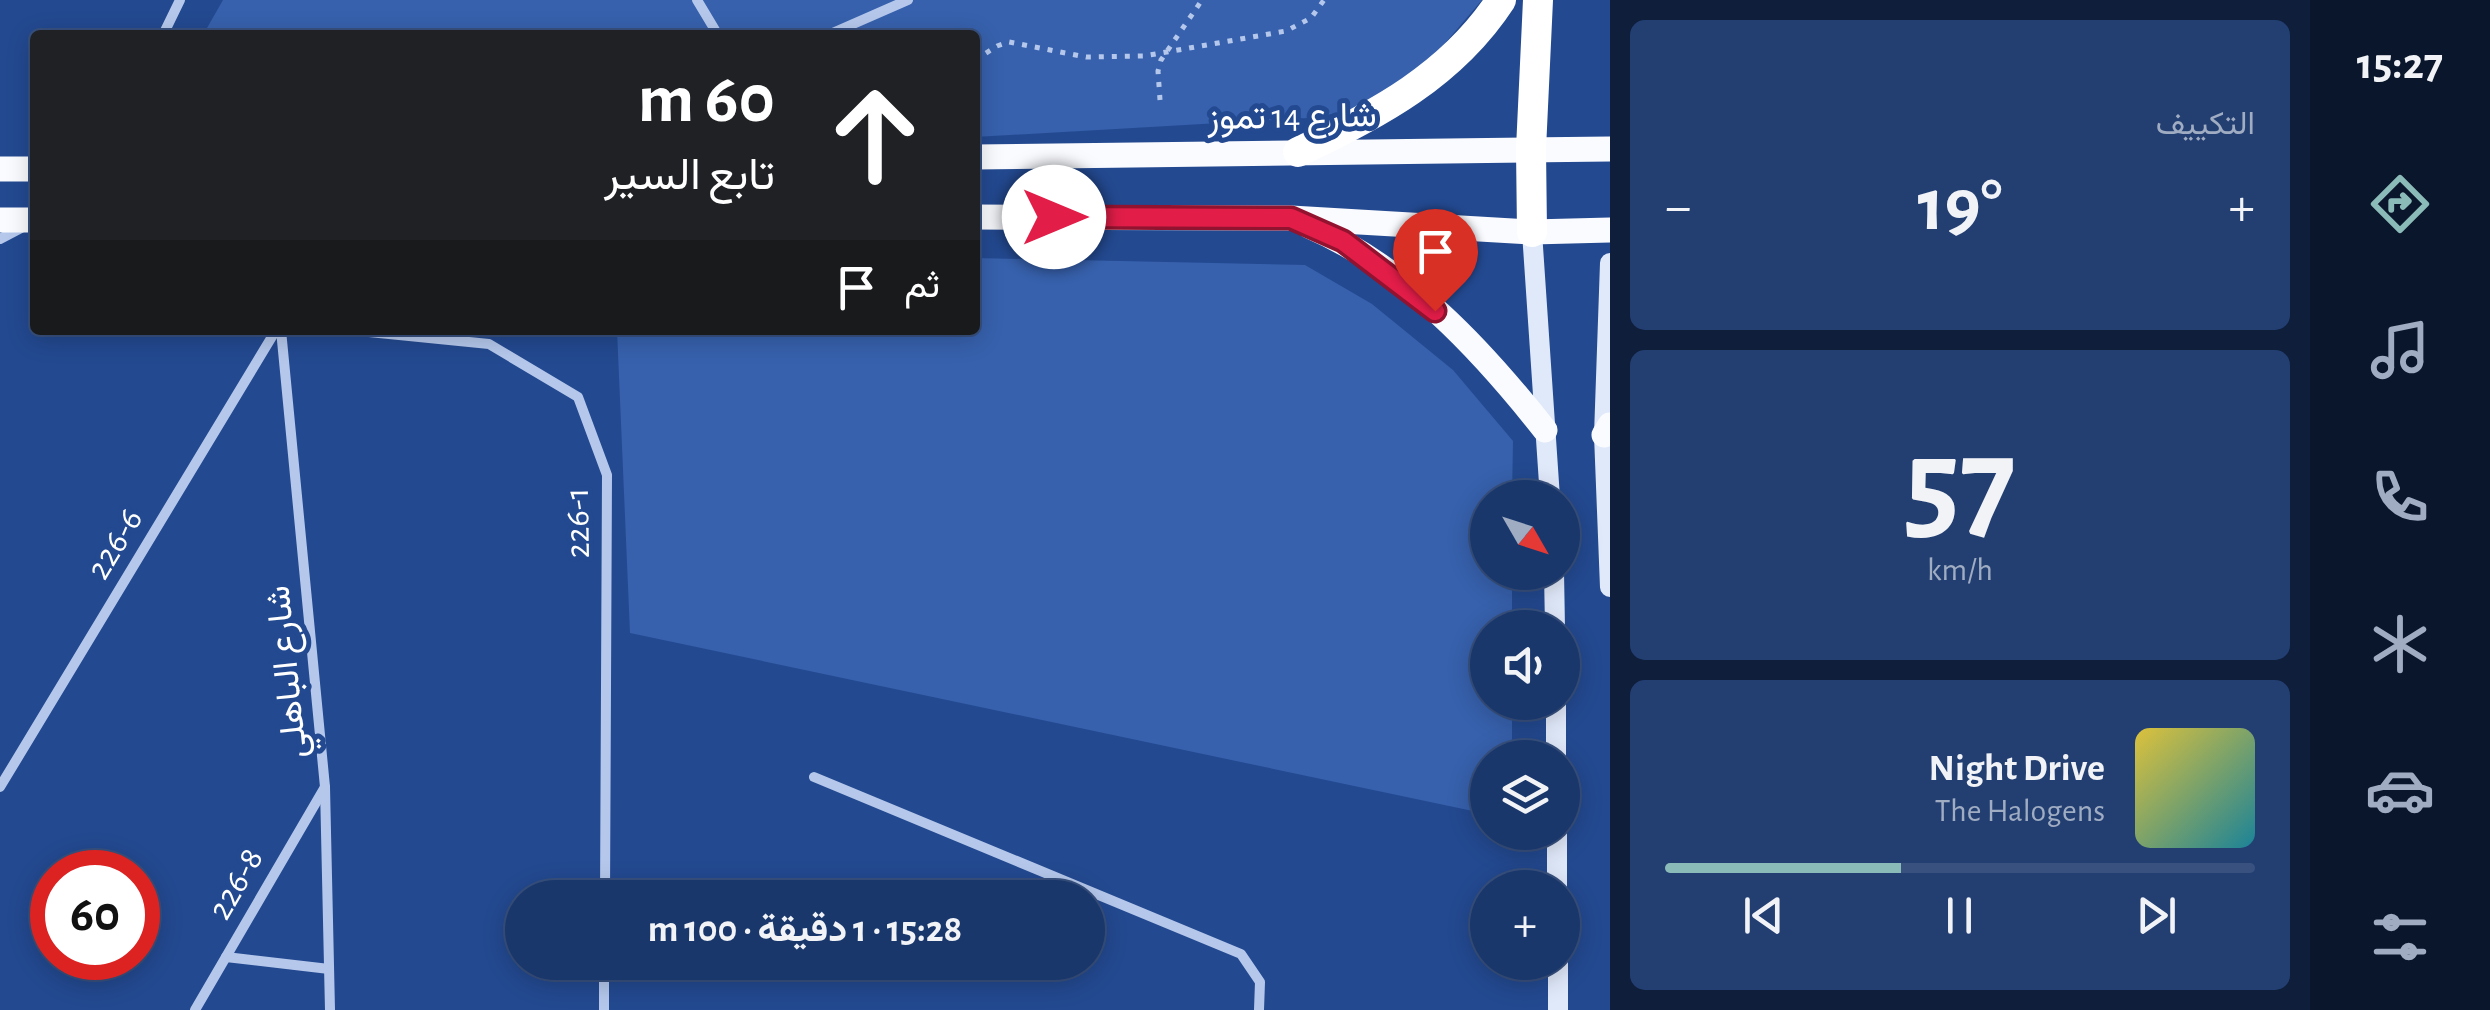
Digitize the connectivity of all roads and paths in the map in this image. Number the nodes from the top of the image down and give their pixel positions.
1 (180, 0) edge
2 (697, 0) edge
3 (908, 0) edge
4 (1202, 0) edge
5 (1324, 0) edge
6 (1502, 0) edge
7 (1538, 0) edge
8 (165, 30) edge
9 (715, 30) edge
10 (839, 30) edge
11 (1166, 53) junction
12 (980, 57) edge
13 (1160, 100) dead end
14 (1531, 149) junction
15 (1610, 149) edge
16 (1298, 152) junction
17 (980, 156) edge
18 (0, 169) edge
19 (30, 169) edge
20 (980, 216) edge
21 (1291, 218) junction
22 (0, 220) edge
23 (30, 221) edge
24 (30, 224) edge
25 (1610, 230) edge
26 (1532, 232) junction
27 (0, 240) edge
28 (1610, 263) edge
29 (276, 335) edge
30 (280, 335) edge
31 (398, 335) edge
32 (1544, 430) junction
33 (1607, 430) edge
34 (1548, 480) edge
35 (1610, 588) edge
36 (814, 777) dead end
37 (326, 786) junction
38 (0, 787) edge
39 (604, 880) edge
40 (226, 957) junction
41 (329, 969) junction
42 (604, 980) edge
43 (1558, 980) edge
44 (195, 1010) edge
45 (330, 1010) edge
46 (604, 1010) edge
47 (1260, 1010) edge
48 (1558, 1010) edge

1 - 8 street
2 - 9 street
3 - 10 street
4 - 11 path
5 - 11 path
6 - 16 highway
7 - 14 highway
11 - 12 path
11 - 13 path
14 - 15 main road, شارع 14 تموز
14 - 16 main road, شارع 14 تموز
14 - 26 highway
16 - 17 main road, شارع 14 تموز
18 - 19 main road
20 - 21 main road
21 - 26 main road
21 - 32 main road
22 - 23 main road
24 - 27 street
25 - 26 main road
26 - 32 main road
28 - 33 main road
29 - 38 street, 226-6
30 - 37 street, شارع الباهلي
31 - 39 street, 226-1
32 - 34 main road
33 - 35 main road
36 - 47 street
37 - 40 street, 226-8
37 - 41 street, شارع الباهلي
40 - 41 street
40 - 44 street, 226-8
41 - 45 street, شارع الباهلي
42 - 46 street
43 - 48 main road

